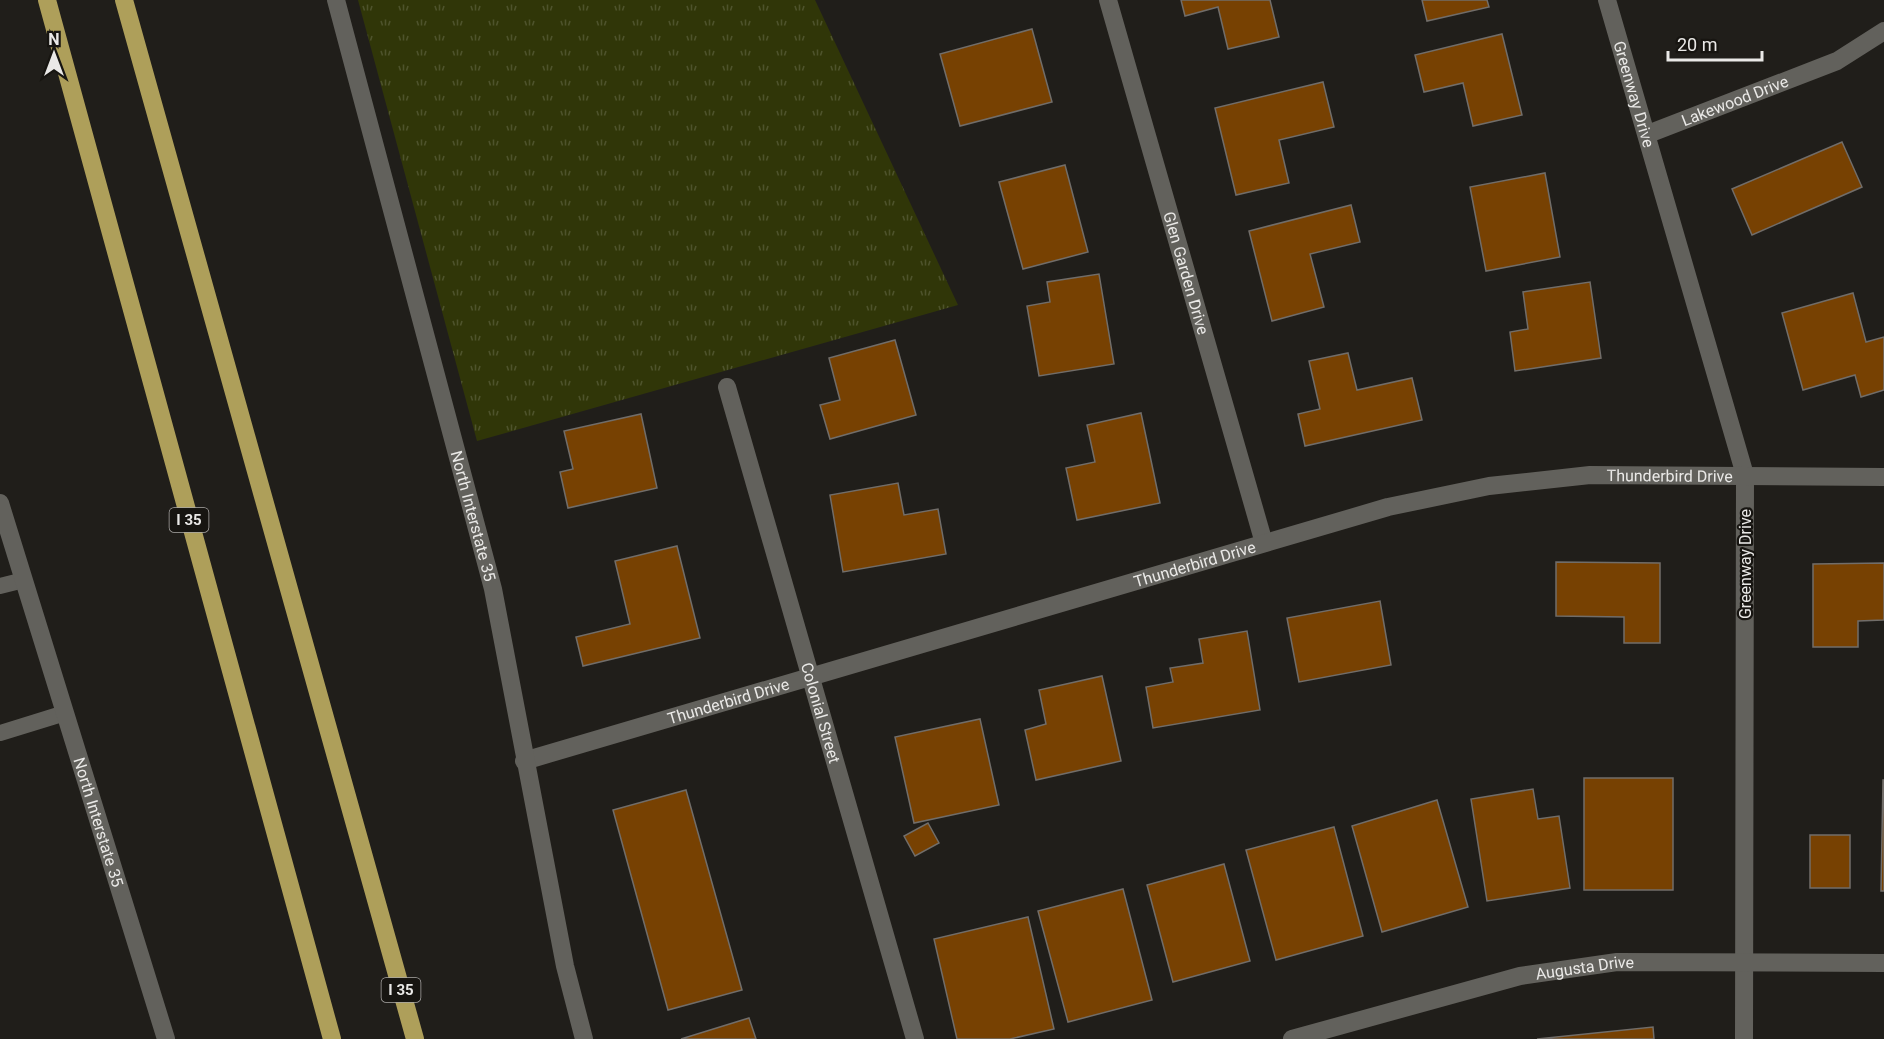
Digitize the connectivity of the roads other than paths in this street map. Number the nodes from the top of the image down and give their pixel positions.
1 (46, 0) edge
2 (124, 0) edge
3 (336, 0) edge
4 (1108, 0) edge
5 (1607, 0) edge
6 (1884, 31) edge
7 (1648, 134) junction
8 (727, 387) dead end
9 (1745, 475) junction
10 (1884, 477) edge
11 (0, 503) edge
12 (1264, 543) junction
13 (24, 580) junction
14 (0, 586) edge
15 (810, 675) junction
16 (65, 713) junction
17 (0, 733) edge
18 (524, 760) junction
19 (1745, 962) junction
20 (1884, 963) edge
21 (166, 1039) edge
22 (332, 1039) edge
23 (415, 1039) edge
24 (584, 1039) edge
25 (915, 1039) edge
26 (1292, 1039) edge
27 (1743, 1039) edge

1 - 22 highway, I 35
2 - 23 highway, I 35
3 - 18 street, North Interstate 35
4 - 12 street, Glen Garden Drive
5 - 7 street, Greenway Drive
6 - 7 street, Lakewood Drive
7 - 9 street, Greenway Drive
8 - 15 street, Colonial Street
9 - 10 street, Thunderbird Drive
9 - 12 street, Thunderbird Drive
9 - 19 street, Greenway Drive
11 - 13 street, North Interstate 35
12 - 15 street, Thunderbird Drive
13 - 14 lane
13 - 16 street, North Interstate 35
15 - 18 street, Thunderbird Drive
15 - 25 street, Colonial Street
16 - 17 lane
16 - 21 street, North Interstate 35
18 - 24 street, North Interstate 35
19 - 20 street, Augusta Drive
19 - 26 street, Augusta Drive
19 - 27 street, Greenway Drive

